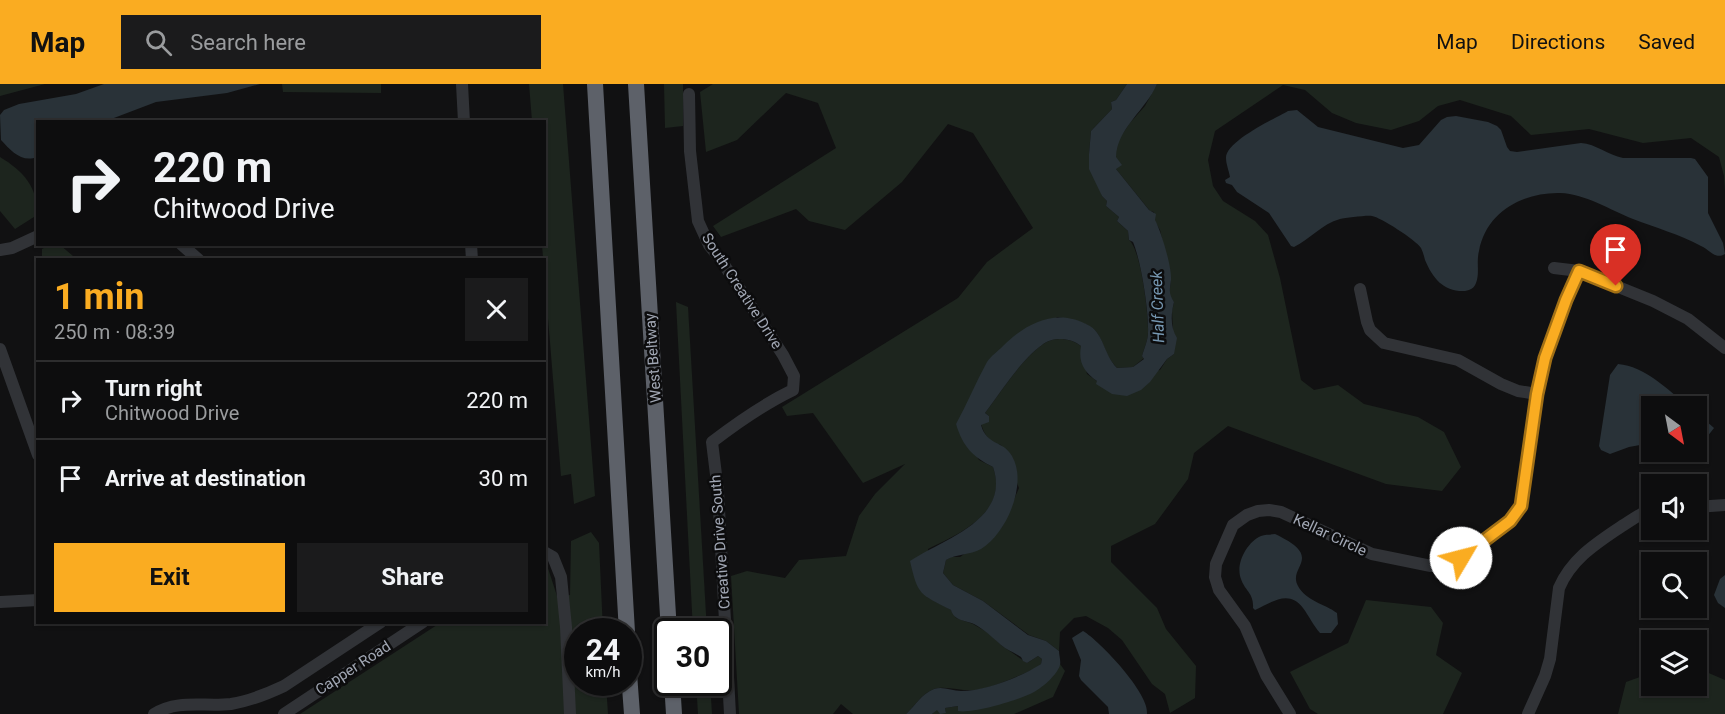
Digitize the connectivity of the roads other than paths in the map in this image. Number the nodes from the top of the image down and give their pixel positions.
1 (462, 84) edge
2 (595, 84) edge
3 (636, 84) edge
4 (689, 94) dead end
5 (464, 120) edge
6 (36, 237) edge
7 (183, 246) edge
8 (0, 250) edge
9 (197, 258) edge
10 (1554, 268) dead end
11 (1579, 271) junction
12 (1360, 289) dead end
13 (1725, 348) edge
14 (0, 350) edge
15 (1537, 394) junction
16 (712, 442) joint
17 (36, 449) edge
18 (1725, 505) edge
19 (1707, 506) edge
20 (1641, 514) edge
21 (546, 553) edge
22 (36, 600) edge
23 (0, 602) edge
24 (626, 618) edge
25 (668, 618) edge
26 (378, 624) edge
27 (420, 624) edge
28 (631, 696) edge
29 (673, 696) edge
30 (154, 714) edge
31 (284, 714) edge
32 (570, 714) edge
33 (632, 714) edge
34 (674, 714) edge
35 (729, 714) edge
36 (1290, 714) edge
37 (1528, 714) edge

1 - 5 street
2 - 24 highway
3 - 25 highway, West Beltway
4 - 16 street, South Creative Drive
6 - 8 street
7 - 9 street
10 - 11 street
11 - 13 street
11 - 15 street, Kellar Circle
12 - 15 street
14 - 17 street
15 - 36 street, Kellar Circle
16 - 35 street, Creative Drive South
18 - 19 street
20 - 37 street
21 - 32 street
22 - 23 street
26 - 30 street
27 - 31 street, Capper Road
28 - 33 highway
29 - 34 highway

